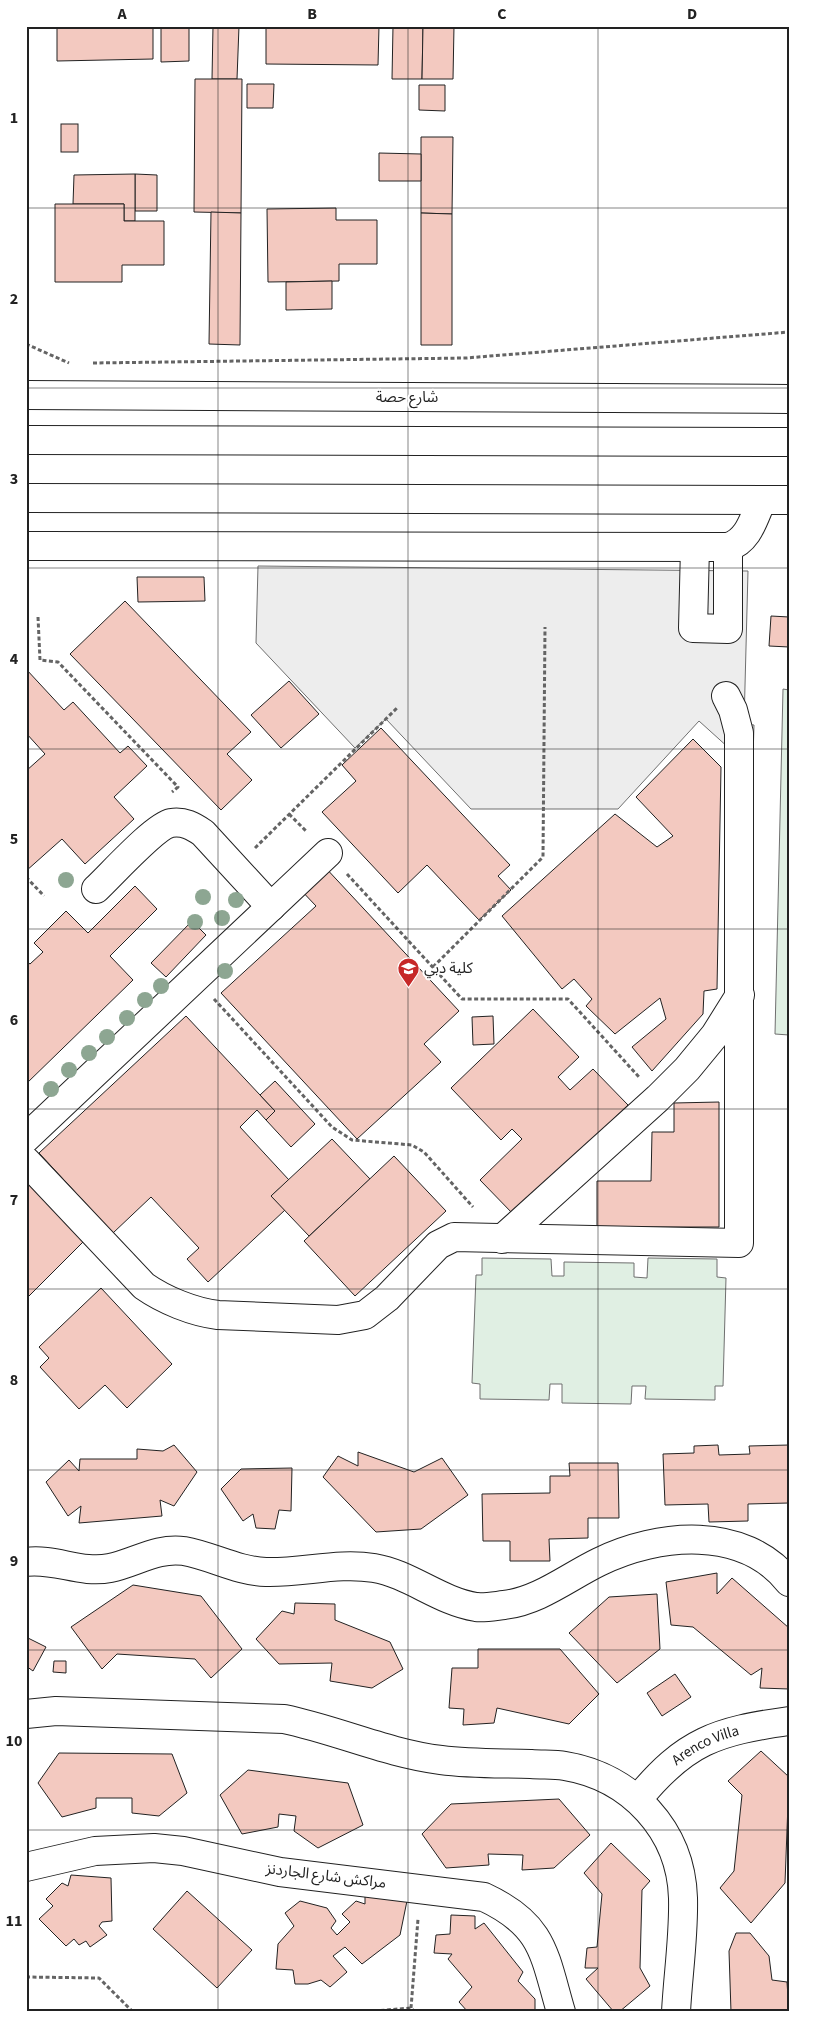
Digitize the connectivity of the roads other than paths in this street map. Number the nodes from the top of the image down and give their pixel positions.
1 (29, 392) edge
2 (780, 397) edge
3 (26, 440) edge
4 (789, 442) edge
5 (26, 498) edge
6 (762, 500) junction
7 (789, 500) edge
8 (26, 546) edge
9 (695, 547) junction
10 (728, 548) junction
11 (726, 696) dead end
12 (328, 853) road end
13 (96, 889) dead end
14 (271, 907) junction
15 (740, 995) junction
16 (26, 1138) edge
17 (26, 1161) edge
18 (502, 1239) junction
19 (26, 1562) edge
20 (789, 1582) edge
21 (26, 1714) edge
22 (789, 1721) edge
23 (638, 1799) junction
24 (26, 1867) edge
25 (561, 2012) edge
26 (676, 2012) edge

1 - 2 street, شارع حصة
3 - 4 street
5 - 6 street
6 - 7 street
6 - 10 street
8 - 9 street
9 - 10 street
9 - 10 street
11 - 15 street
12 - 14 street
13 - 14 street
14 - 16 street
15 - 18 street
15 - 18 street
17 - 18 street
19 - 20 street
21 - 23 street
22 - 23 street, Arenco Villa
23 - 26 street
24 - 25 street, مراكش شارع الجاردنز

